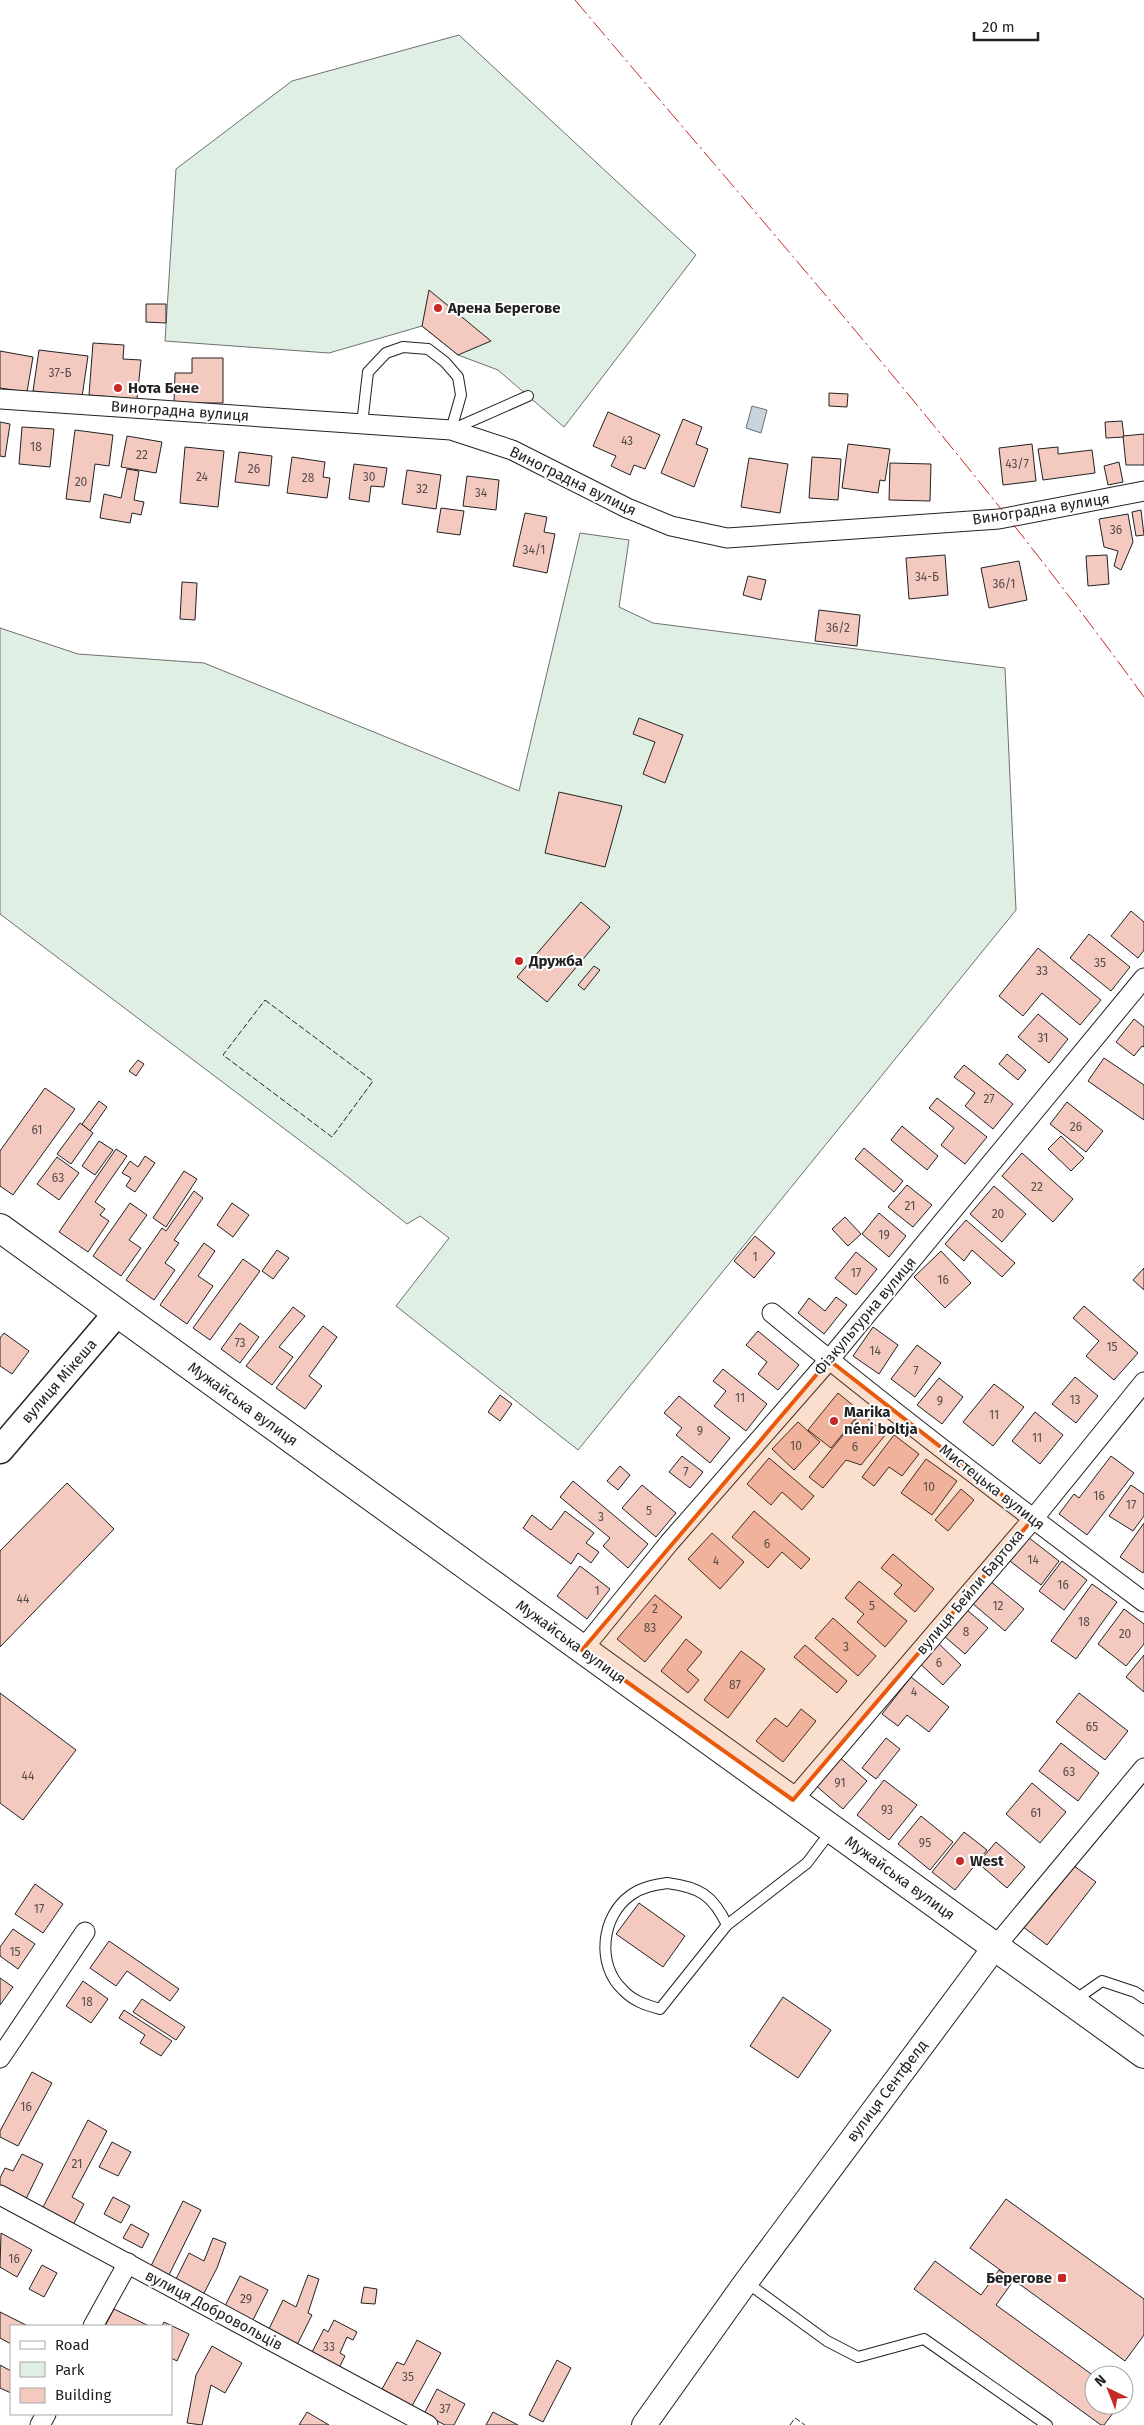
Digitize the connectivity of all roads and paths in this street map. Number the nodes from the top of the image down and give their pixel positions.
1 (528, 396) dead end
2 (0, 398) edge
3 (362, 424) junction
4 (451, 430) junction
5 (1144, 491) edge
6 (1144, 978) edge
7 (0, 1228) edge
8 (118, 1313) junction
9 (772, 1313) dead end
10 (829, 1360) junction
11 (1144, 1382) edge
12 (0, 1450) edge
13 (1033, 1519) junction
14 (1144, 1602) edge
15 (582, 1650) junction
16 (1144, 1768) edge
17 (793, 1800) junction
18 (833, 1828) junction
19 (727, 1925) junction
20 (84, 1932) dead end
21 (995, 1947) junction
22 (1144, 1998) edge
23 (1072, 2002) junction
24 (1144, 2054) edge
25 (0, 2058) edge
26 (0, 2195) edge
27 (128, 2263) junction
28 (746, 2282) junction
29 (94, 2325) edge
30 (428, 2425) edge
31 (644, 2425) edge
32 (1047, 2425) edge

1 - 4 lane
2 - 3 street, Виноградна вулиця
3 - 4 street, Виноградна вулиця
3 - 4 lane
4 - 5 street, Виноградна вулиця
6 - 10 street, Фізкультурна вулиця
7 - 8 highway, Мужайська вулиця
8 - 12 main road, вулиця Мікеша
8 - 15 highway, Мужайська вулиця
9 - 10 street, Мистецька вулиця
10 - 13 street, Мистецька вулиця
10 - 15 street, Фізкультурна вулиця
11 - 13 street, вулиця Бейли Бартока
13 - 14 street, Мистецька вулиця
13 - 17 street, вулиця Бейли Бартока
15 - 17 highway, Мужайська вулиця
16 - 21 street, вулиця Сентфелд
17 - 18 highway, Мужайська вулиця
18 - 19 lane
18 - 21 highway, Мужайська вулиця
19 - 19 lane
20 - 25 street
21 - 23 highway, Мужайська вулиця
21 - 28 street, вулиця Сентфелд
22 - 23 lane
23 - 24 highway, Мужайська вулиця
26 - 27 street, вулиця Добровольців
27 - 29 street
27 - 30 street, вулиця Добровольців
28 - 31 street, вулиця Сентфелд
28 - 32 lane

